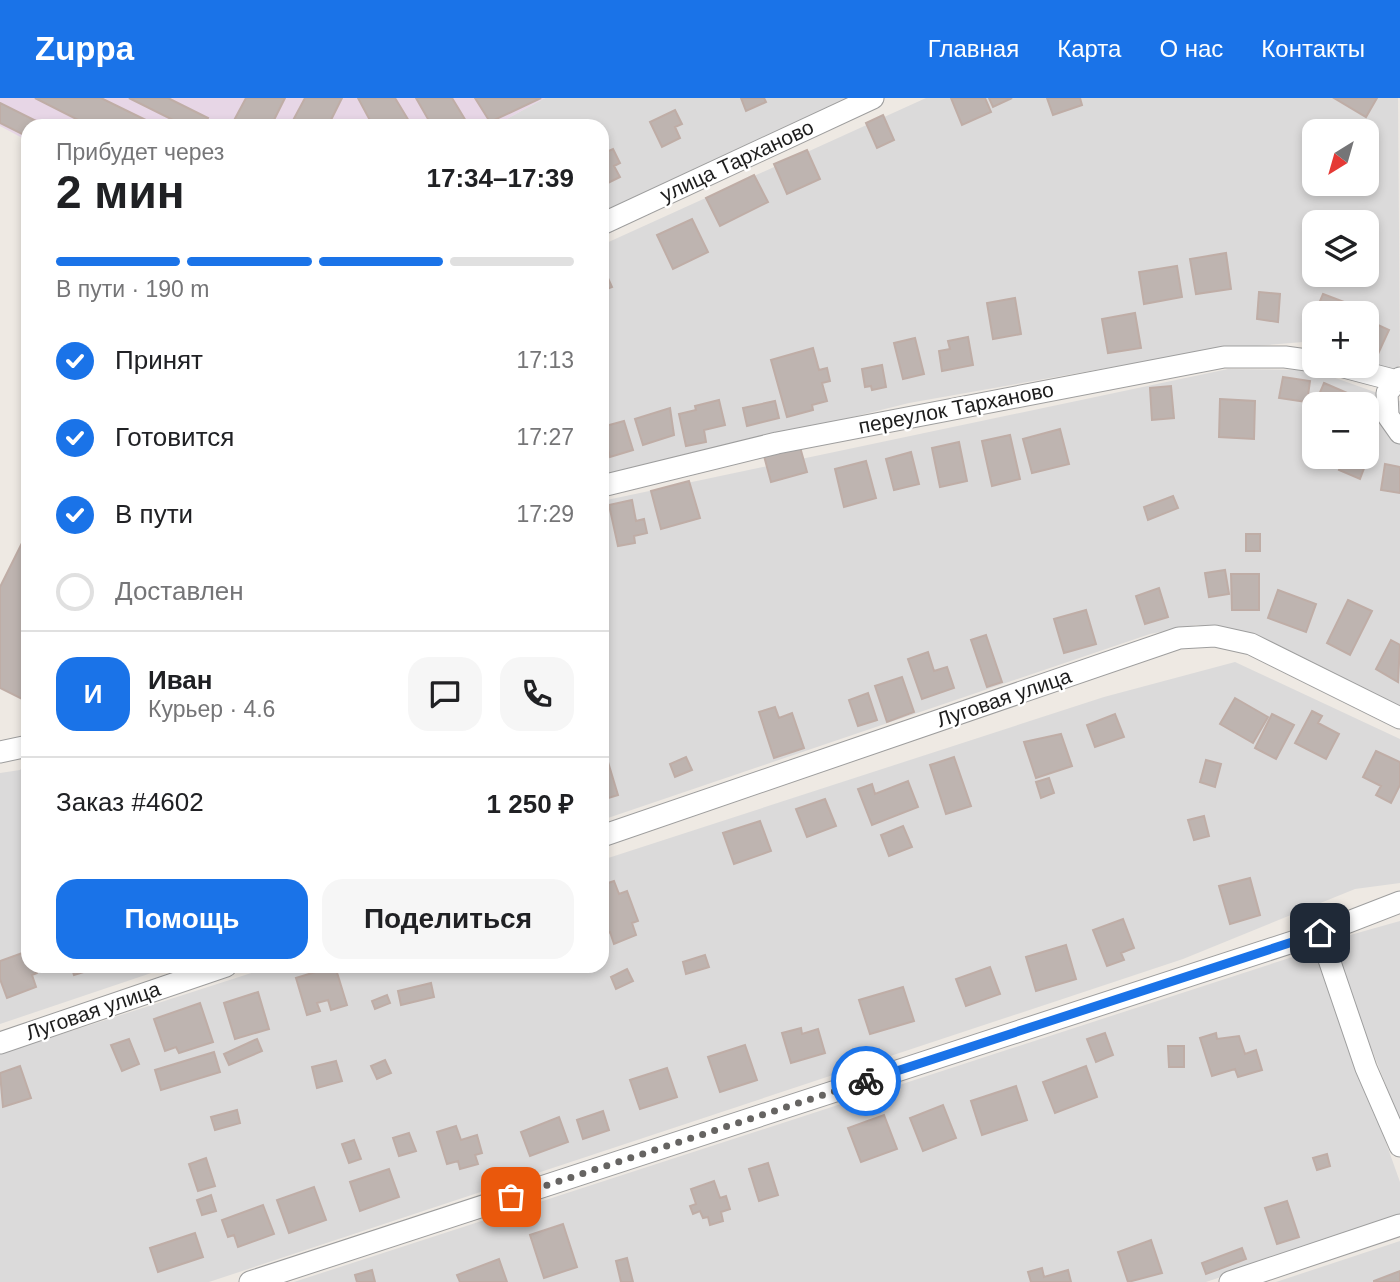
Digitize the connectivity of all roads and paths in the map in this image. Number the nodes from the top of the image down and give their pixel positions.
1 (873, 98) edge
2 (609, 221) edge
3 (1302, 359) edge
4 (1379, 375) edge
5 (1399, 379) edge
6 (1400, 432) edge
7 (609, 484) edge
8 (1400, 718) edge
9 (21, 748) edge
10 (0, 752) edge
11 (609, 834) edge
12 (1400, 902) edge
13 (1320, 933) junction
14 (205, 973) edge
15 (0, 1043) edge
16 (1400, 1146) edge
17 (1400, 1225) edge
18 (250, 1282) edge
19 (1230, 1282) edge

1 - 2 street, улица Тарханово
3 - 7 street, переулок Тарханово
4 - 5 street
5 - 6 street
8 - 11 street, Луговая улица
9 - 10 street
12 - 13 street
13 - 16 street
13 - 18 street
14 - 15 street, Луговая улица
17 - 19 street

